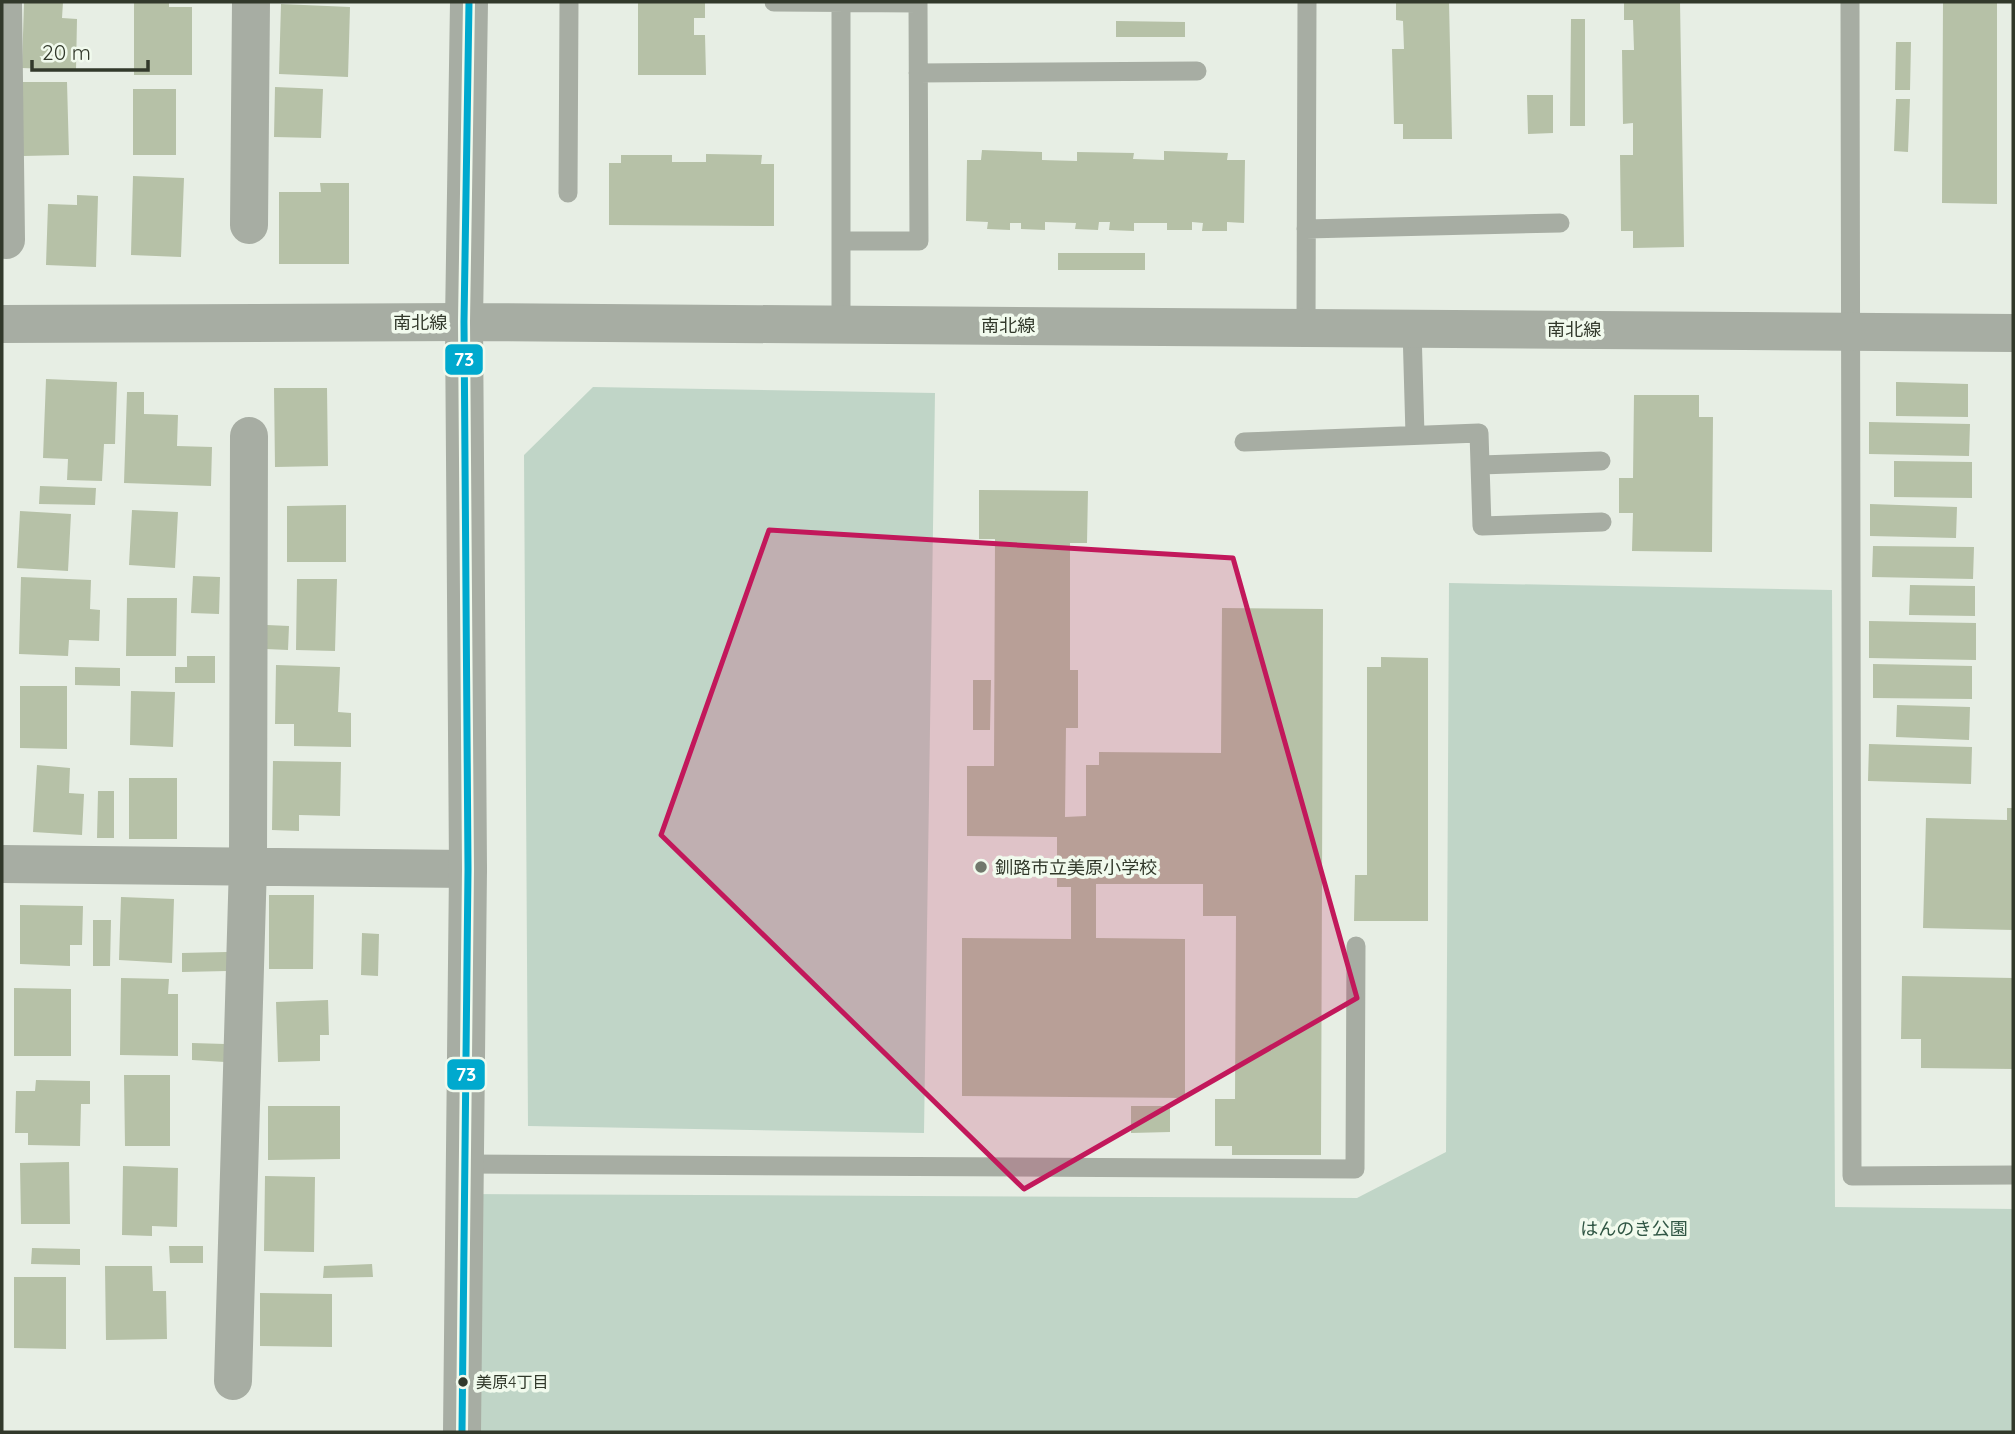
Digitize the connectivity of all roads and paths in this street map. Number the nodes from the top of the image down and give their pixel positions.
1 (3, 2) edge
2 (251, 2) edge
3 (469, 2) edge
4 (569, 2) edge
5 (774, 2) edge
6 (841, 2) edge
7 (1307, 2) edge
8 (1850, 2) edge
9 (1197, 71) dead end
10 (918, 73) junction
11 (568, 193) dead end
12 (1560, 223) dead end
13 (248, 225) dead end
14 (1306, 229) junction
15 (6, 240) dead end
16 (841, 241) junction
17 (464, 322) junction
18 (2, 324) edge
19 (841, 324) junction
20 (1306, 327) junction
21 (1412, 329) junction
22 (1852, 331) junction
23 (2013, 333) edge
24 (1416, 435) junction
25 (249, 436) dead end
26 (1244, 442) dead end
27 (1601, 461) dead end
28 (1480, 465) junction
29 (1602, 522) dead end
30 (2, 864) edge
31 (248, 864) junction
32 (468, 869) junction
33 (1356, 946) dead end
34 (464, 1164) junction
35 (2013, 1175) edge
36 (233, 1381) dead end
37 (462, 1432) edge

1 - 15 street
2 - 13 street
3 - 17 street
4 - 11 lane
5 - 6 lane
6 - 10 lane
6 - 16 lane
7 - 14 lane
8 - 22 lane
9 - 10 lane
10 - 16 lane
12 - 14 lane
14 - 20 lane
16 - 19 lane
17 - 18 street, 南北線
17 - 19 street, 南北線
17 - 32 street
19 - 20 street, 南北線
20 - 21 street, 南北線
21 - 22 street, 南北線
21 - 24 lane
22 - 23 street, 南北線
22 - 35 lane
24 - 26 lane
24 - 28 lane
25 - 31 street
27 - 28 lane
28 - 29 lane
30 - 31 street
31 - 32 street
31 - 36 street
32 - 34 street
33 - 34 lane
34 - 37 street

